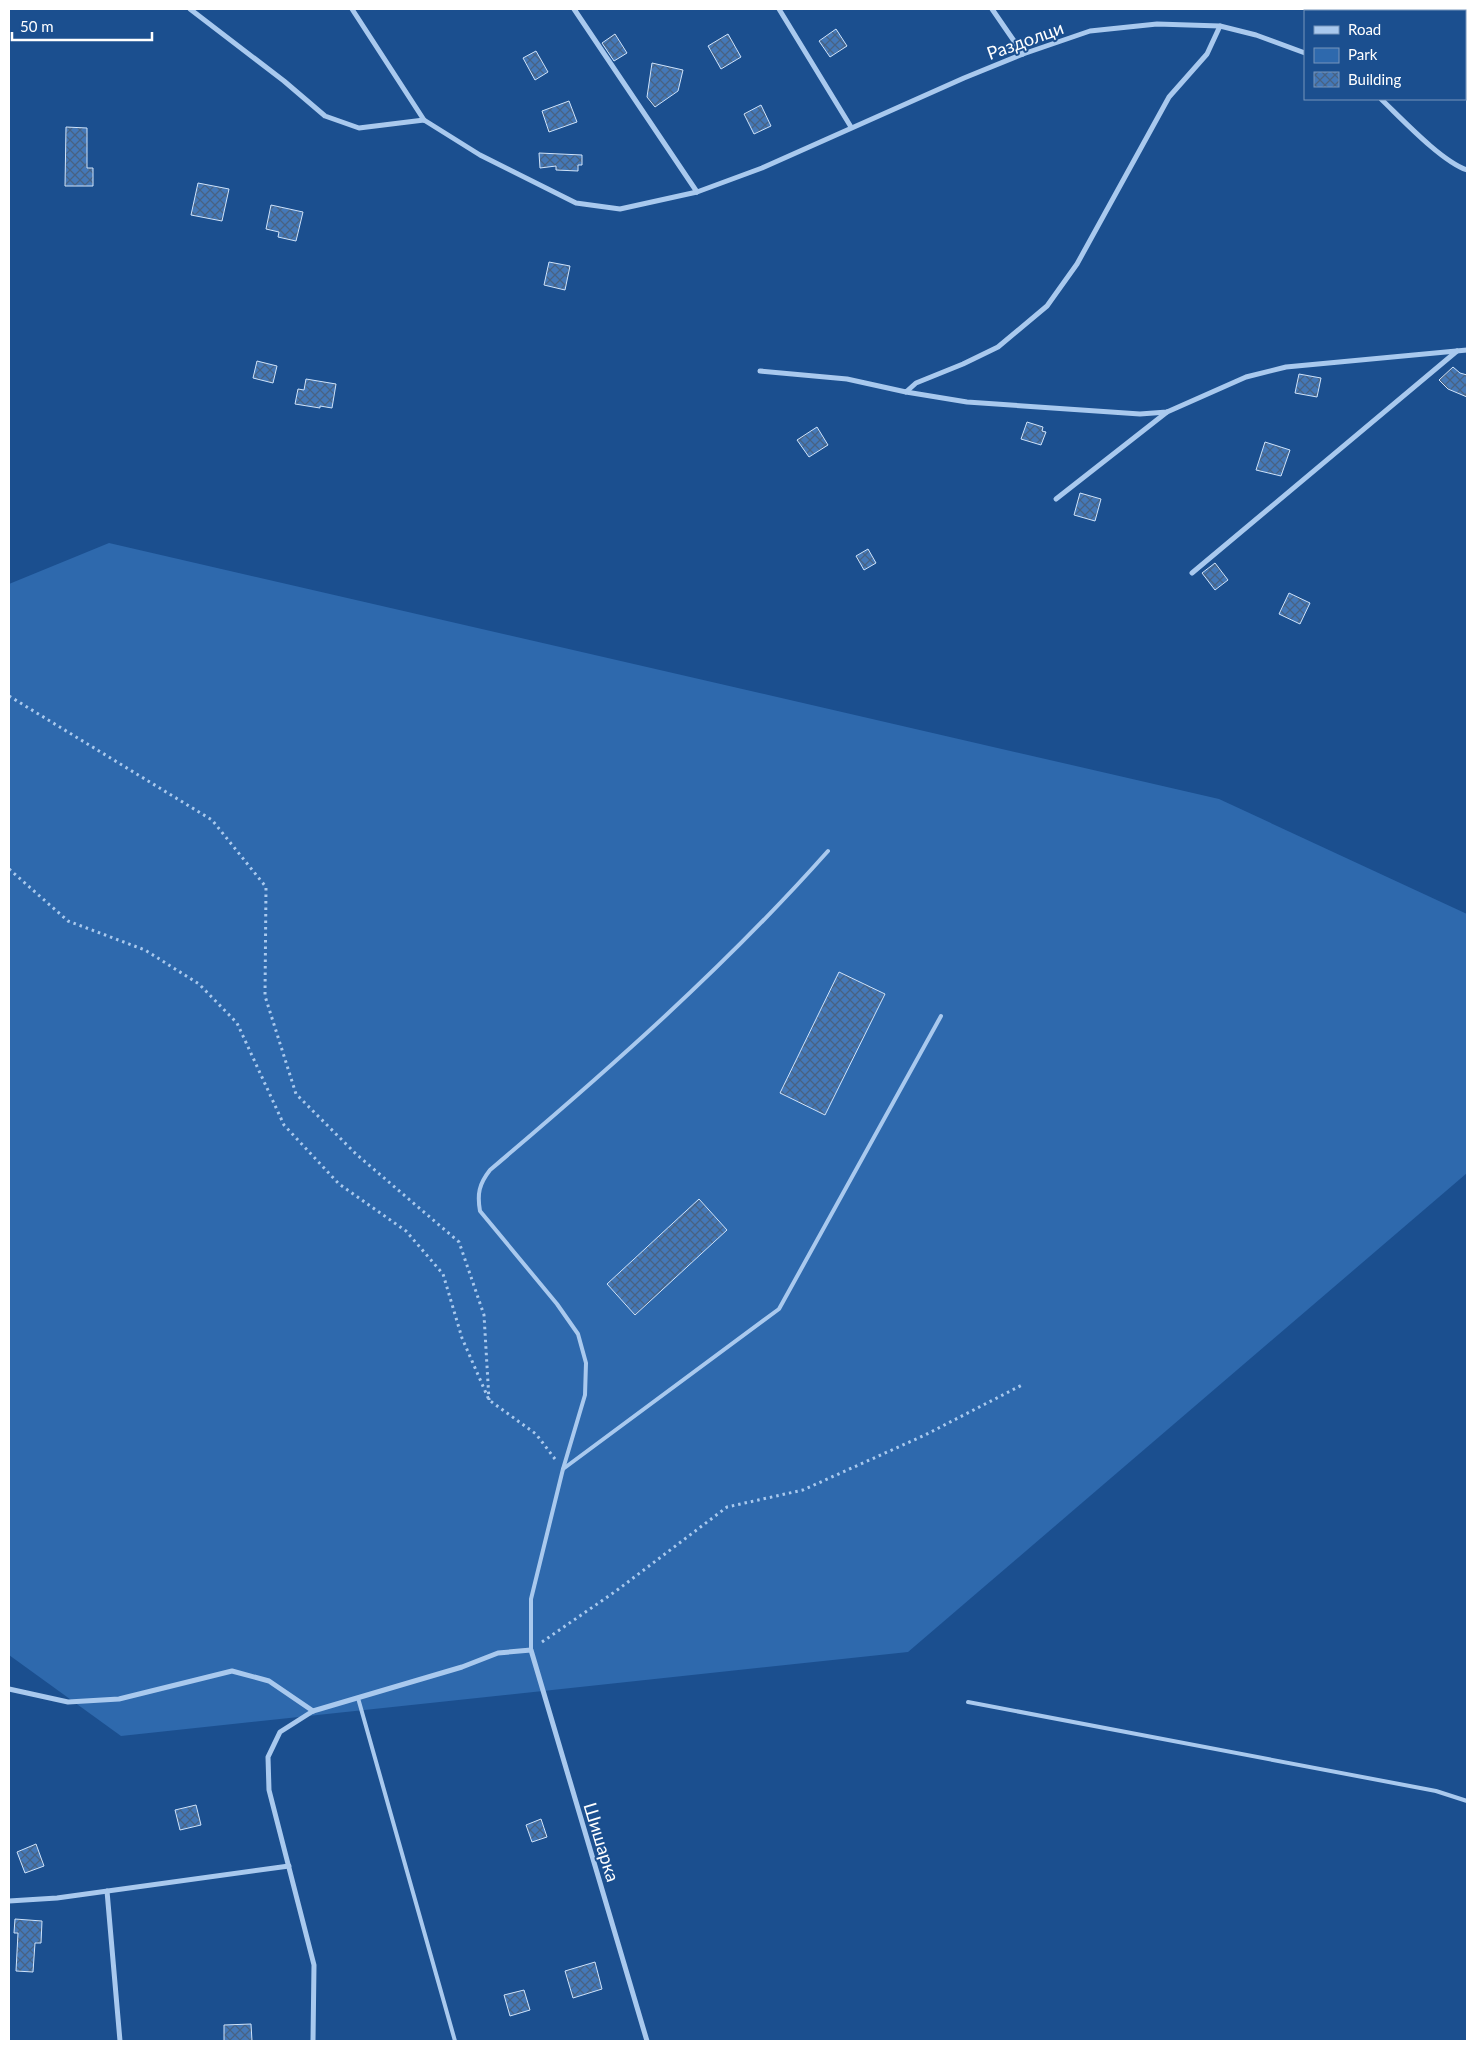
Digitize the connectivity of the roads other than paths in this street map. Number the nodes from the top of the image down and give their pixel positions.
1 (190, 9) edge
2 (352, 9) edge
3 (574, 9) edge
4 (779, 9) edge
5 (992, 9) edge
6 (1220, 26) junction
7 (1304, 53) edge
8 (1023, 54) junction
9 (1381, 100) edge
10 (424, 120) junction
11 (851, 127) junction
12 (1467, 170) edge
13 (697, 192) junction
14 (1467, 350) edge
15 (1458, 351) junction
16 (760, 370) dead end
17 (906, 392) junction
18 (1167, 412) junction
19 (1056, 499) dead end
20 (1192, 573) dead end
21 (828, 852) dead end
22 (941, 1016) dead end
23 (562, 1469) junction
24 (531, 1650) junction
25 (9, 1689) edge
26 (358, 1698) junction
27 (968, 1702) dead end
28 (313, 1711) junction
29 (1467, 1801) edge
30 (289, 1866) junction
31 (107, 1891) junction
32 (9, 1901) edge
33 (120, 2041) edge
34 (313, 2041) edge
35 (455, 2041) edge
36 (647, 2041) edge

1 - 10 street
2 - 10 street
3 - 13 street
4 - 11 street
5 - 8 street
6 - 7 street, Раздолци
6 - 8 street, Раздолци
6 - 17 street
8 - 11 street, Раздолци
9 - 12 street
10 - 13 street, Раздолци
11 - 13 street, Раздолци
14 - 15 street
15 - 18 street
15 - 20 street
16 - 17 street
17 - 18 street
18 - 19 street
21 - 23 lane
22 - 23 lane
23 - 24 lane
24 - 26 street
24 - 36 street, Шишарка
25 - 28 street
26 - 28 street
26 - 35 lane
27 - 29 lane
28 - 30 street
30 - 31 street
30 - 34 street
31 - 32 street
31 - 33 street

